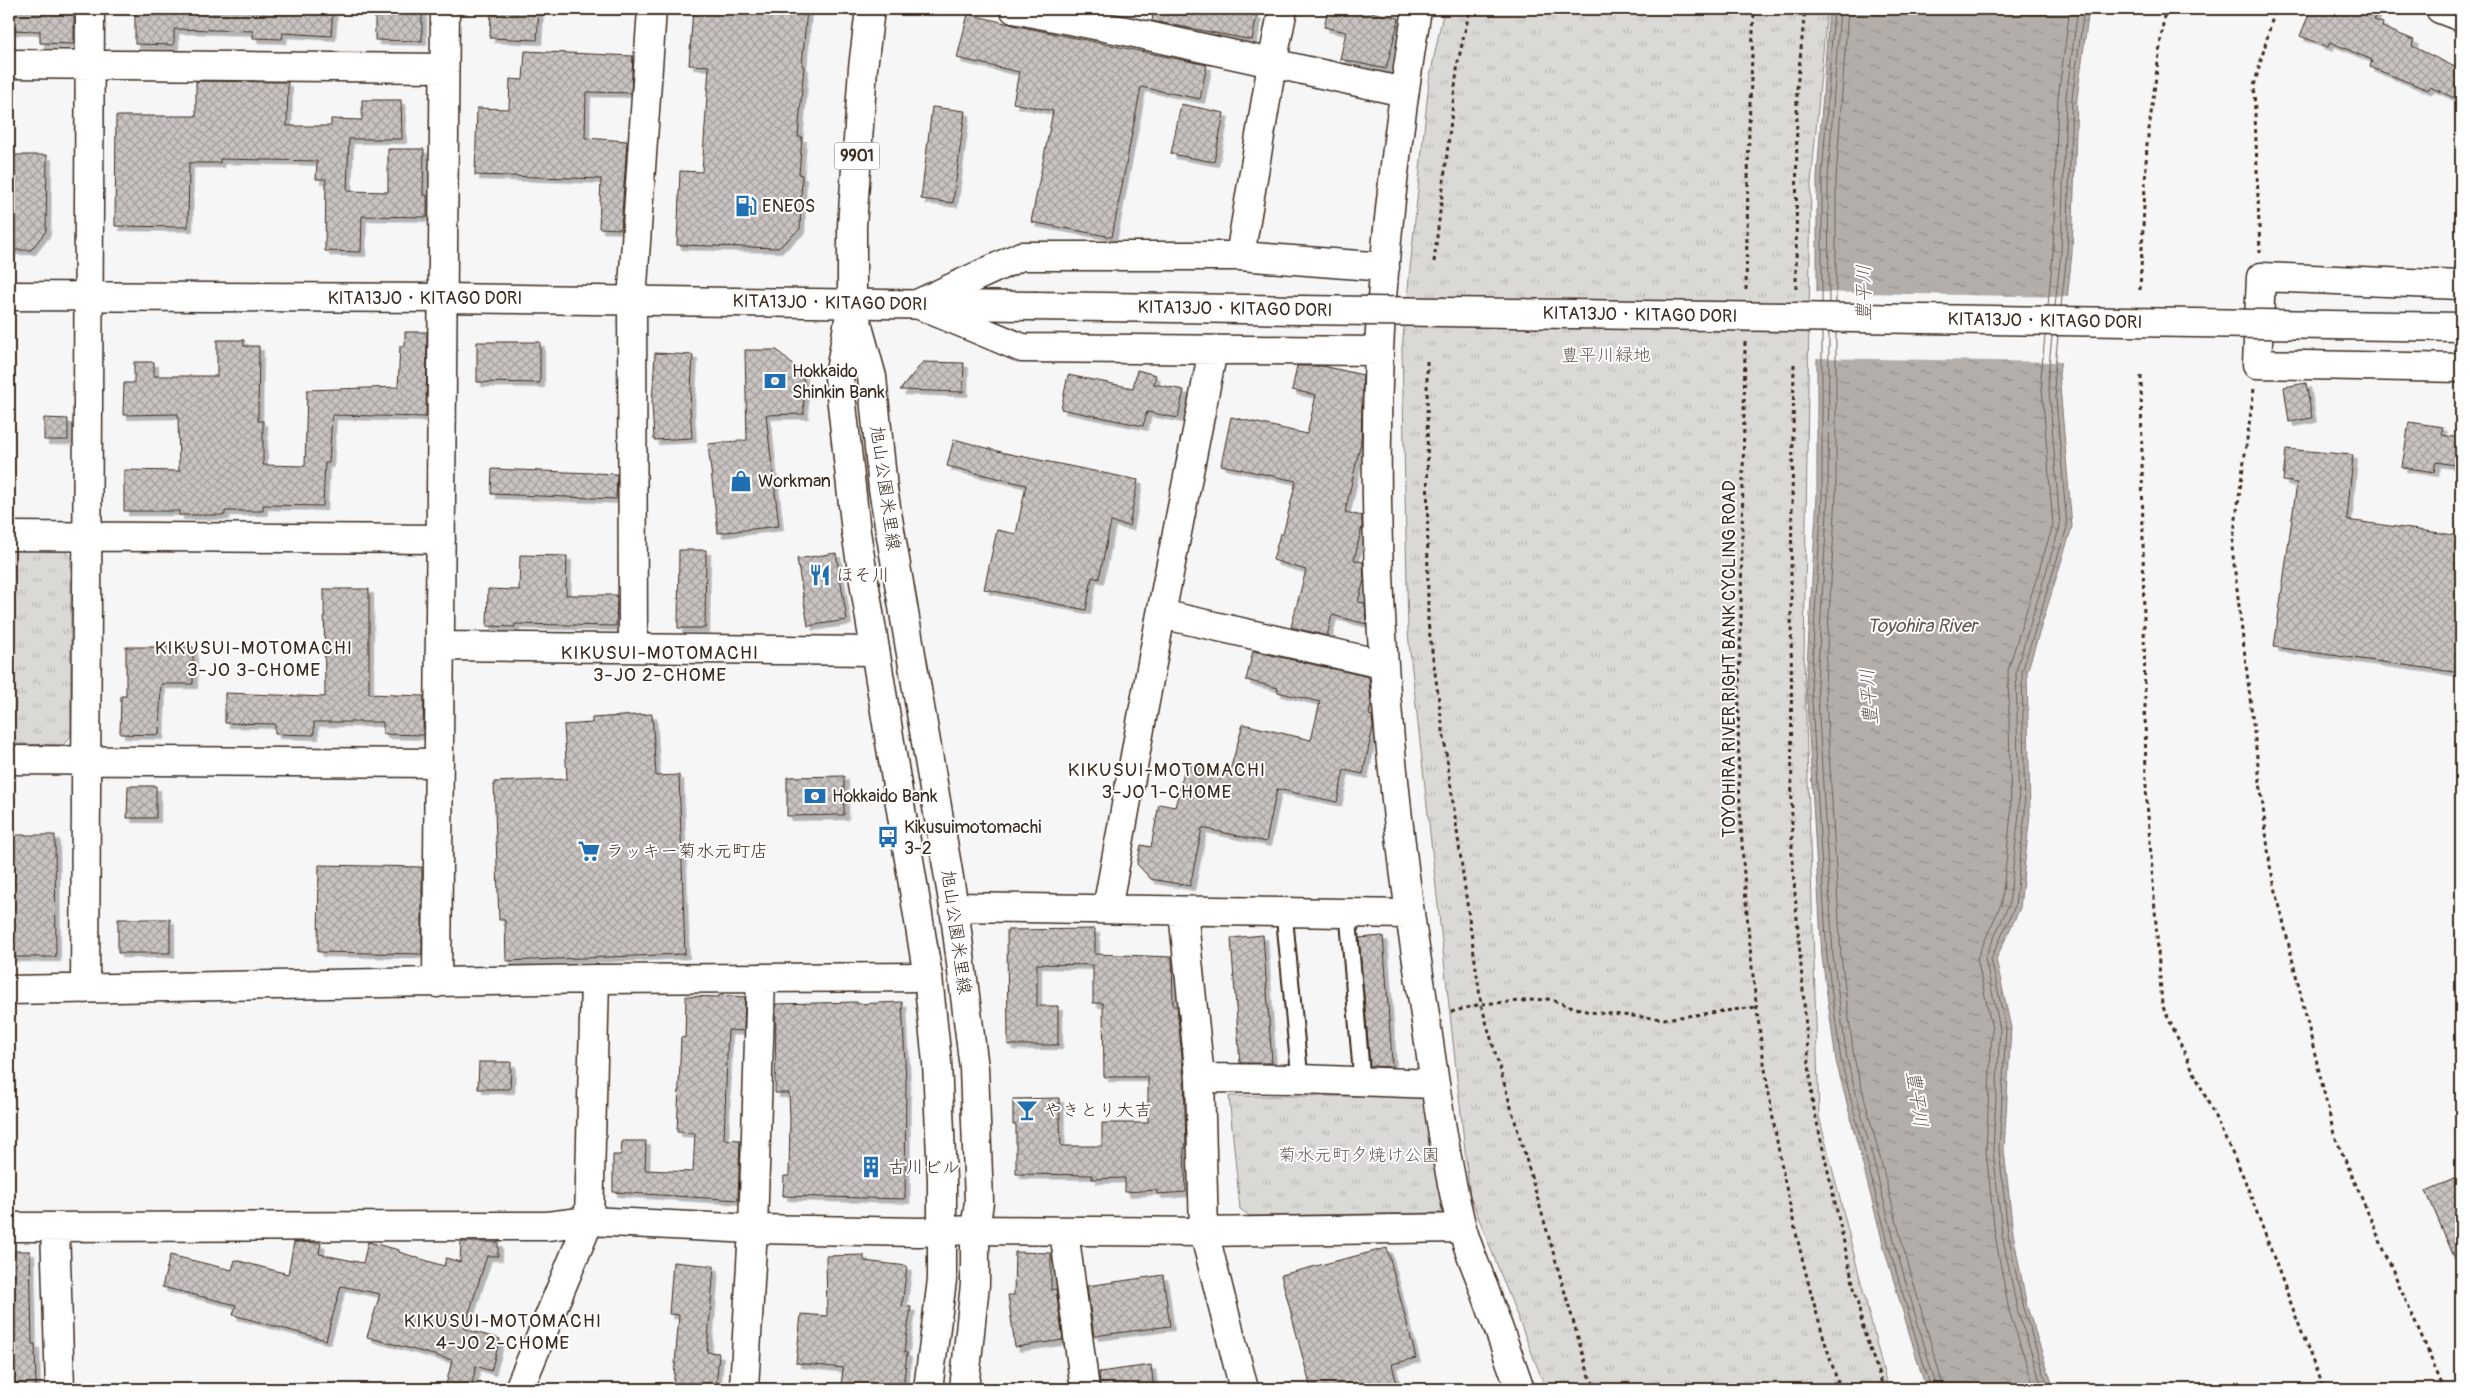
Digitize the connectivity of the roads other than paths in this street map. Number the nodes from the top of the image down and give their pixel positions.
1 (90, 9) edge
2 (445, 9) edge
3 (652, 9) edge
4 (870, 9) edge
5 (1014, 9) edge
6 (1283, 9) edge
7 (1417, 9) edge
8 (2440, 9) edge
9 (2461, 18) edge
10 (1132, 20) edge
11 (9, 64) edge
12 (1272, 64) junction
13 (89, 65) junction
14 (444, 68) junction
15 (1404, 92) junction
16 (1240, 256) junction
17 (1385, 267) junction
18 (2461, 285) edge
19 (9, 296) edge
20 (87, 297) junction
21 (442, 298) junction
22 (632, 300) junction
23 (852, 303) junction
24 (917, 304) junction
25 (2461, 327) edge
26 (1213, 350) junction
27 (1379, 351) junction
28 (2461, 368) edge
29 (9, 536) edge
30 (87, 536) junction
31 (441, 539) junction
32 (1161, 614) junction
33 (440, 646) junction
34 (634, 648) junction
35 (875, 651) junction
36 (1382, 664) junction
37 (9, 760) edge
38 (86, 761) junction
39 (439, 763) junction
40 (954, 907) junction
41 (1107, 909) junction
42 (1183, 911) junction
43 (1284, 913) junction
44 (1348, 914) junction
45 (1409, 914) junction
46 (928, 977) junction
47 (761, 978) junction
48 (595, 979) junction
49 (437, 983) junction
50 (85, 989) junction
51 (9, 990) edge
52 (1200, 1078) junction
53 (1300, 1079) junction
54 (1362, 1081) junction
55 (1434, 1084) junction
56 (589, 1222) junction
57 (9, 1227) edge
58 (54, 1227) junction
59 (1462, 1228) junction
60 (753, 1229) junction
61 (975, 1230) junction
62 (943, 1231) junction
63 (1064, 1231) junction
64 (1204, 1232) junction
65 (62, 1389) edge
66 (519, 1389) edge
67 (744, 1389) edge
68 (928, 1389) edge
69 (964, 1389) edge
70 (1086, 1389) edge
71 (1244, 1389) edge
72 (1520, 1389) edge

1 - 13 street
2 - 14 street
3 - 22 street
4 - 23 street, 旭山公園米里線 / 9901
5 - 10 street
6 - 12 street
7 - 15 street
8 - 9 street
10 - 12 street
11 - 13 street
12 - 15 street
12 - 16 street
13 - 14 street
13 - 20 street
14 - 21 street
15 - 17 street
16 - 17 street
16 - 24 street
17 - 27 street
18 - 28 street
19 - 20 street, KITA13JO・KITAGO DORI
20 - 21 street, KITA13JO・KITAGO DORI
20 - 30 street
21 - 22 street, KITA13JO・KITAGO DORI
21 - 31 street
22 - 23 street, KITA13JO・KITAGO DORI
22 - 34 street
23 - 24 street, KITA13JO・KITAGO DORI
23 - 35 street, 旭山公園米里線 / 9901
23 - 40 street, 旭山公園米里線 / 9901
24 - 25 street, KITA13JO・KITAGO DORI, bridge
24 - 26 street
26 - 27 street
26 - 32 street
27 - 36 street
29 - 30 street
30 - 31 street
30 - 38 street
31 - 33 street
32 - 36 street
32 - 41 street
33 - 34 street
33 - 39 street
34 - 35 street
35 - 46 street, 旭山公園米里線 / 9901
36 - 45 street
37 - 38 street
38 - 39 street
38 - 50 street
39 - 49 street
40 - 41 street
40 - 61 street, 旭山公園米里線 / 9901
41 - 42 street
42 - 43 street
42 - 52 street
43 - 44 street
43 - 53 lane
44 - 45 street
44 - 54 lane
45 - 55 street
46 - 47 street
46 - 62 street, 旭山公園米里線 / 9901
47 - 48 street
47 - 60 street
48 - 49 street
48 - 56 street
49 - 50 street
50 - 51 street
52 - 53 street
52 - 64 street
53 - 54 street
54 - 55 street
55 - 59 street
56 - 58 street
56 - 60 street
56 - 66 street
57 - 58 street
58 - 65 street
59 - 64 street
59 - 72 street
60 - 62 street
60 - 67 street
61 - 62 street
61 - 63 street
61 - 69 street, 旭山公園米里線 / 9901
62 - 68 street, 旭山公園米里線 / 9901
63 - 64 street
63 - 70 street
64 - 71 street

